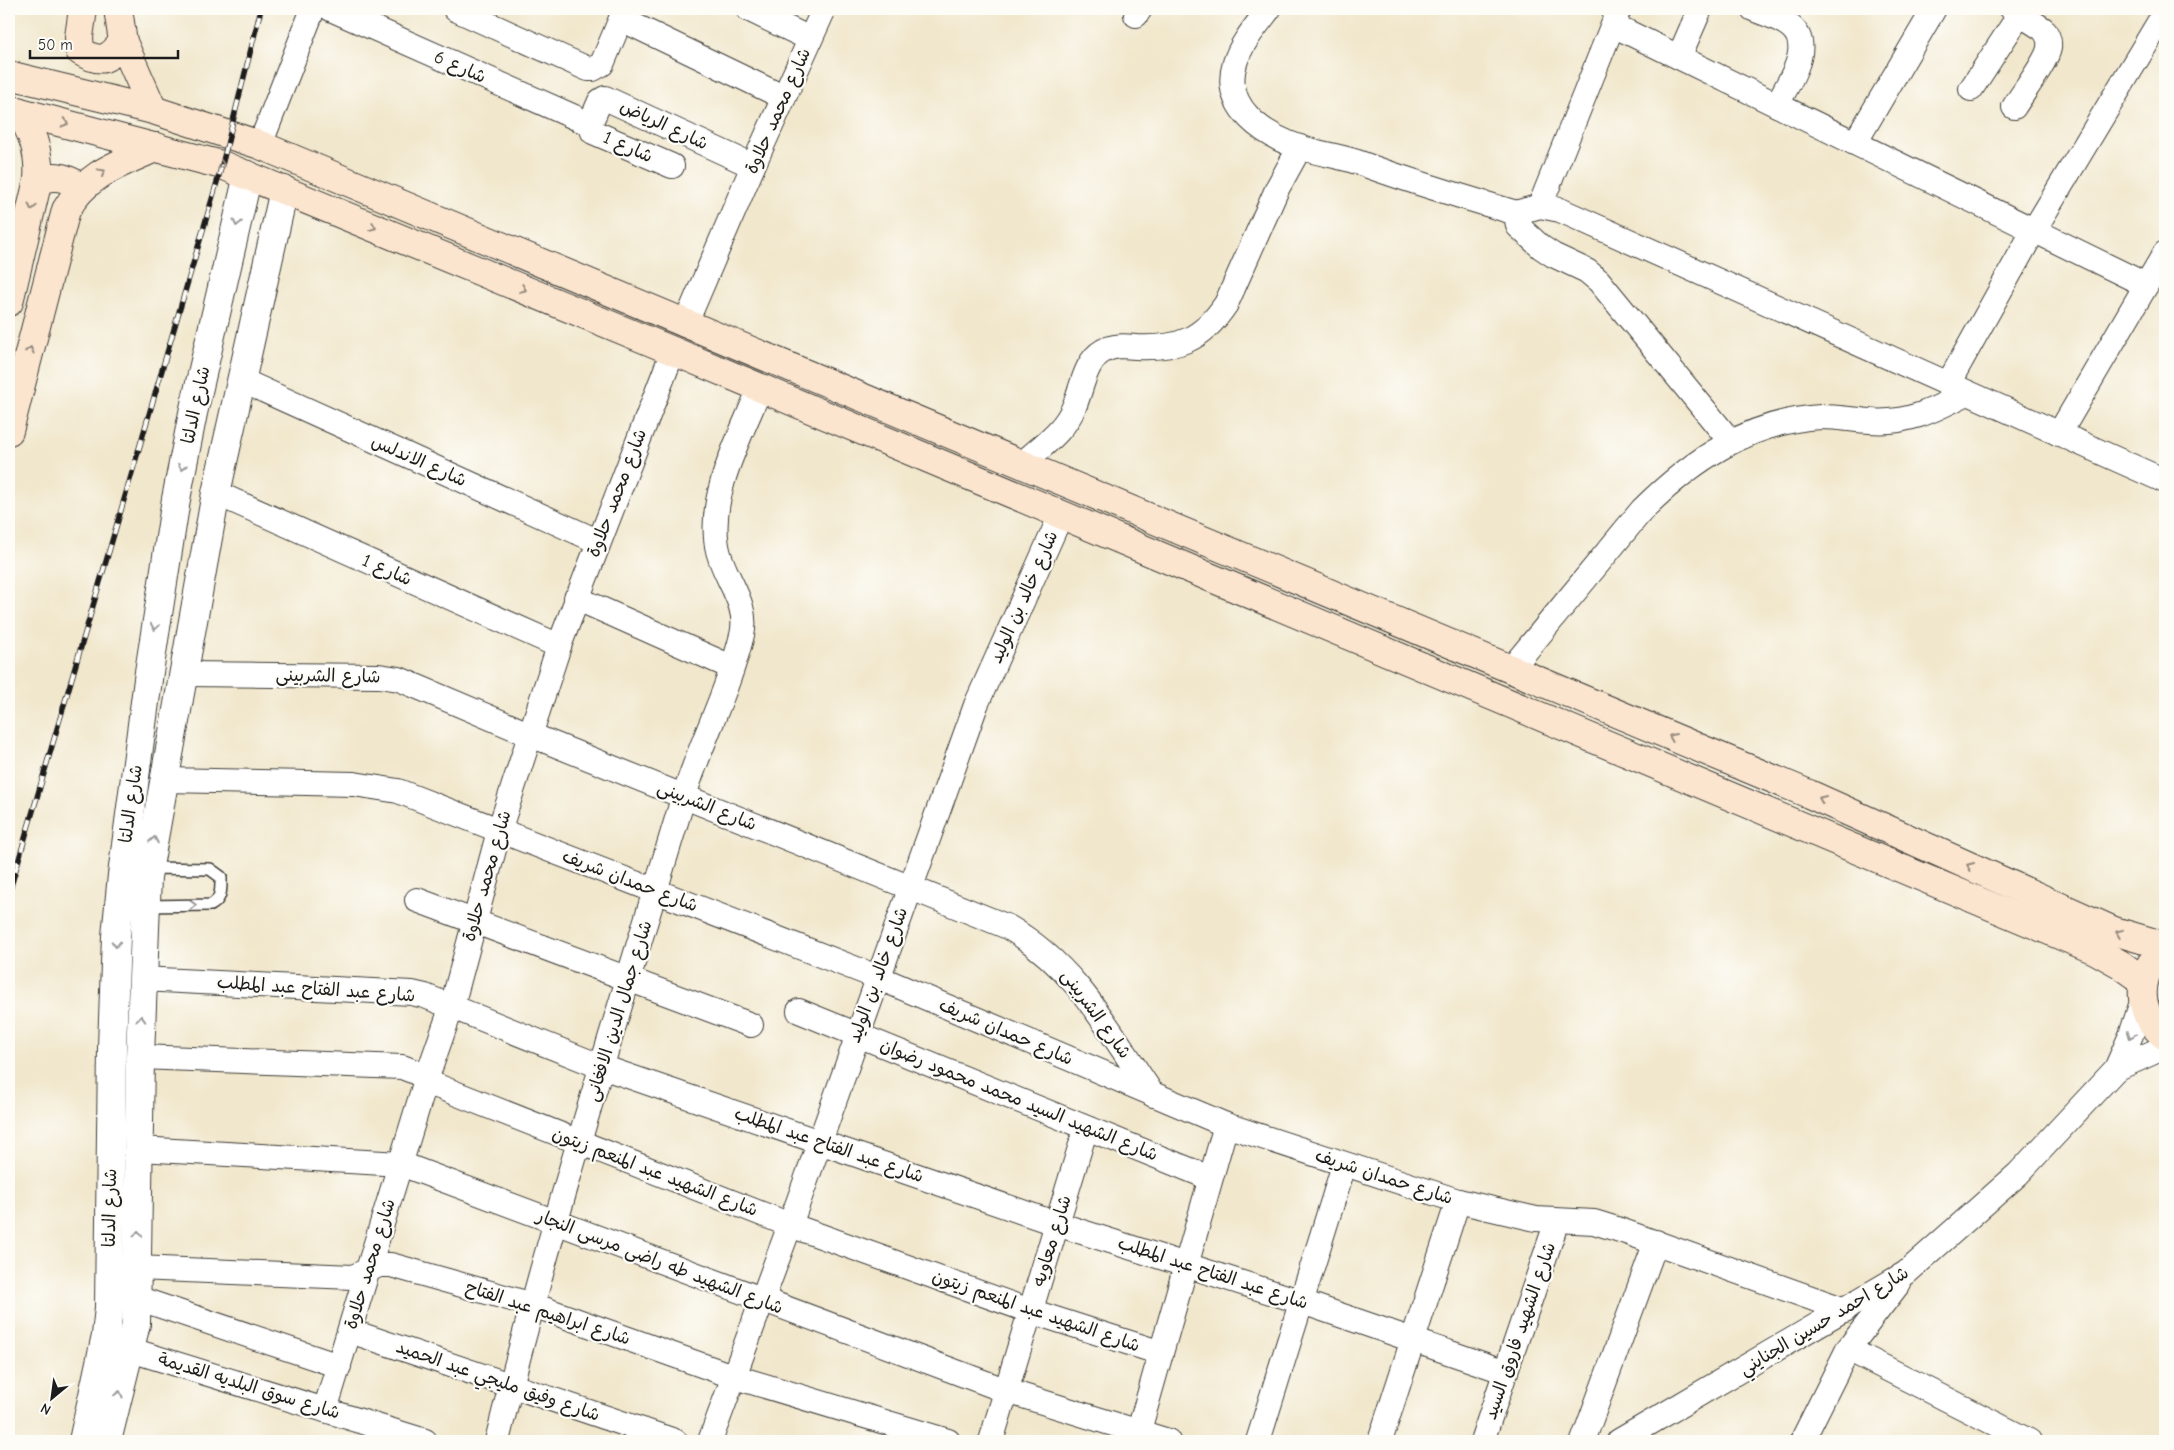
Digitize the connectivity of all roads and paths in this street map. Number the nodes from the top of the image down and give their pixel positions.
1 (83, 9) edge
2 (118, 9) edge
3 (313, 9) edge
4 (331, 9) edge
5 (748, 9) edge
6 (824, 9) edge
7 (1269, 9) edge
8 (1700, 9) edge
9 (1753, 9) edge
10 (1934, 9) edge
11 (459, 10) edge
12 (2016, 11) edge
13 (2162, 13) edge
14 (623, 14) edge
15 (1616, 17) edge
16 (810, 39) junction
17 (123, 42) junction
18 (1679, 57) junction
19 (9, 75) edge
20 (61, 87) junction
21 (1971, 89) dead end
22 (783, 96) junction
23 (1777, 105) junction
24 (2014, 107) dead end
25 (14, 110) edge
26 (153, 110) junction
27 (590, 124) junction
28 (1854, 143) junction
29 (260, 145) junction
30 (157, 147) junction
31 (1296, 152) junction
32 (672, 166) dead end
33 (752, 166) junction
34 (248, 175) junction
35 (38, 180) junction
36 (81, 188) junction
37 (284, 190) junction
38 (1540, 206) junction
39 (1516, 213) junction
40 (2034, 230) junction
41 (2165, 253) edge
42 (2146, 285) junction
43 (9, 302) edge
44 (215, 319) junction
45 (685, 325) junction
46 (252, 326) junction
47 (673, 351) junction
48 (241, 380) junction
49 (760, 388) junction
50 (1958, 388) junction
51 (9, 431) edge
52 (2059, 434) junction
53 (1731, 442) junction
54 (983, 449) junction
55 (1021, 465) junction
56 (972, 477) junction
57 (2165, 482) edge
58 (216, 493) junction
59 (1061, 515) junction
60 (597, 541) junction
61 (576, 598) junction
62 (559, 646) junction
63 (731, 667) junction
64 (1511, 669) junction
65 (184, 674) junction
66 (531, 735) junction
67 (164, 789) junction
68 (133, 795) junction
69 (684, 797) junction
70 (499, 830) junction
71 (139, 873) junction
72 (911, 886) junction
73 (655, 890) junction
74 (417, 900) dead end
75 (131, 906) junction
76 (474, 921) junction
77 (2165, 948) edge
78 (877, 977) junction
79 (142, 979) junction
80 (629, 979) junction
81 (2143, 990) junction
82 (452, 1006) junction
83 (799, 1011) dead end
84 (751, 1024) dead end
85 (856, 1034) junction
86 (2165, 1036) edge
87 (2165, 1047) edge
88 (140, 1057) junction
89 (602, 1067) junction
90 (2116, 1069) junction
91 (426, 1080) junction
92 (1152, 1095) junction
93 (1226, 1125) junction
94 (1086, 1128) junction
95 (818, 1142) junction
96 (580, 1143) junction
97 (139, 1149) junction
98 (401, 1164) junction
99 (1344, 1165) junction
100 (1210, 1178) junction
101 (1458, 1201) junction
102 (1557, 1220) junction
103 (556, 1222) junction
104 (790, 1224) junction
105 (1057, 1224) junction
106 (1656, 1242) junction
107 (1186, 1264) junction
108 (137, 1268) junction
109 (368, 1271) junction
110 (1906, 1273) junction
111 (137, 1298) junction
112 (762, 1300) junction
113 (1302, 1302) junction
114 (533, 1305) junction
115 (1845, 1310) junction
116 (1030, 1311) junction
117 (350, 1331) junction
118 (1413, 1340) junction
119 (1848, 1349) junction
120 (131, 1350) junction
121 (1161, 1353) junction
122 (339, 1366) junction
123 (1506, 1372) junction
124 (735, 1376) junction
125 (511, 1386) junction
126 (1007, 1391) junction
127 (325, 1410) junction
128 (1138, 1436) edge
129 (95, 1440) edge
130 (425, 1441) edge
131 (497, 1441) edge
132 (675, 1441) edge
133 (710, 1441) edge
134 (948, 1441) edge
135 (991, 1441) edge
136 (1168, 1441) edge
137 (1258, 1441) edge
138 (1380, 1441) edge
139 (1482, 1441) edge
140 (1583, 1441) edge
141 (1619, 1441) edge
142 (1803, 1441) edge
143 (2027, 1441) edge

1 - 17 main road
1 - 20 main road
2 - 17 main road
3 - 29 street
4 - 27 street, شارع 6
5 - 16 street
6 - 16 street, شارع محمد حلاوة
7 - 31 street
8 - 18 street
9 - 23 street
10 - 28 street
11 - 14 street
12 - 21 street
12 - 24 street
13 - 40 street
14 - 22 street
15 - 18 street
15 - 38 street
16 - 22 street, شارع محمد حلاوة
17 - 26 main road
18 - 23 street
19 - 20 main road
20 - 26 main road
22 - 33 street, شارع محمد حلاوة
23 - 28 street
25 -> 30 main road
25 - 35 main road
26 - 29 main road
27 - 32 street, شارع 1
27 - 33 street, شارع الرياض
28 - 40 street
29 - 45 main road
30 -> 34 main road
36 -> 30 main road
31 - 39 street
31 - 55 street
33 - 45 street, شارع محمد حلاوة
34 - 37 main road
34 -> 44 street, شارع الدلتا
35 - 36 main road
35 -> 43 main road
51 -> 36 main road
37 - 46 street, شارع الدلتا
37 -> 47 main road
38 - 39 street
38 - 50 street
39 - 53 street
40 - 42 street
40 - 50 street
41 - 42 street
42 - 52 street
44 - 46 street
44 -> 68 street, شارع الدلتا
45 - 54 main road
46 - 48 street, شارع الدلتا
47 - 49 main road
47 - 60 street, شارع محمد حلاوة
48 - 58 street, شارع الدلتا
48 - 60 street, شارع الاندلس
49 - 56 main road
49 - 63 street, شارع جمال الدين الافغانى
50 - 52 street
50 - 53 street
52 - 57 street
53 - 64 street
54 - 55 main road
54 - 56 main road
55 - 64 main road
56 - 59 main road
58 - 62 street, شارع 1
58 - 65 street, شارع الدلتا
59 - 72 street, شارع خالد بن الوليد
59 - 81 main road
60 - 61 street, شارع محمد حلاوة
61 - 62 street, شارع محمد حلاوة
61 - 63 street
62 - 66 street, شارع محمد حلاوة
63 - 69 street, شارع جمال الدين الافغانى
77 -> 64 main road
65 - 66 street, شارع الشربينى
65 - 67 street, شارع الدلتا
66 - 69 street, شارع الشربينى
66 - 70 street, شارع محمد حلاوة
67 - 68 street
67 - 70 street, شارع حمدان شريف
71 -> 67 street, شارع الدلتا
68 - 71 street, شارع الدلتا
69 - 72 street, شارع الشربينى
69 - 73 street, شارع جمال الدين الافغانى
70 - 73 street, شارع حمدان شريف
70 - 76 street, شارع محمد حلاوة
71 - 75 street, شارع الدلتا
75 -> 71 lane
72 - 78 street, شارع خالد بن الوليد
72 - 92 street, شارع الشربينى
73 - 78 street, شارع حمدان شريف
73 - 80 street, شارع جمال الدين الافغانى
74 - 76 street
75 - 79 street, شارع الدلتا
75 -> 129 street, شارع الدلتا
76 - 80 street
76 - 82 street, شارع محمد حلاوة
77 - 81 main road
78 - 85 street, شارع خالد بن الوليد
78 - 92 street, شارع حمدان شريف
79 - 82 street, شارع عبد الفتاح عبد المطلب
88 -> 79 street, شارع الدلتا
80 - 84 street
80 - 89 street, شارع جمال الدين الافغانى
81 - 86 main road
81 -> 90 street, شارع احمد حسين الجنايني
82 - 89 street, شارع عبد الفتاح عبد المطلب
82 - 91 street, شارع محمد حلاوة
83 - 85 street, شارع الشهيد السيد محمد محمود رضوان
85 - 94 street, شارع الشهيد السيد محمد محمود رضوان
85 - 95 street, شارع خالد بن الوليد
87 - 90 street, شارع احمد حسين الجنايني
88 - 91 street, شارع الشهيد عبد المنعم زيتون
88 - 97 street, شارع الدلتا
89 - 95 street, شارع عبد الفتاح عبد المطلب
89 - 96 street, شارع جمال الدين الافغانى
90 - 110 street, شارع احمد حسين الجنايني
91 - 96 street, شارع الشهيد عبد المنعم زيتون
91 - 98 street, شارع محمد حلاوة
92 - 93 street, شارع حمدان شريف
93 - 99 street, شارع حمدان شريف
93 - 100 street
94 - 100 street, شارع الشهيد السيد محمد محمود رضوان
94 - 105 street, شارع معاويه
95 - 104 street, شارع خالد بن الوليد
95 - 105 street, شارع عبد الفتاح عبد المطلب
96 - 103 street, شارع جمال الدين الافغانى
96 - 104 street, شارع الشهيد عبد المنعم زيتون
97 - 98 street, شارع الشهيد طه راضى مرسى النجار
108 -> 97 street, شارع الدلتا
98 - 103 street, شارع الشهيد طه راضى مرسى النجار
98 - 109 street, شارع محمد حلاوة
99 - 101 street, شارع حمدان شريف
99 - 113 street
100 - 107 street
101 - 102 street, شارع حمدان شريف
101 - 118 street
102 - 106 street, شارع حمدان شريف
102 - 123 street, شارع الشهيد فاروق السيد
103 - 112 street, شارع الشهيد طه راضى مرسى النجار
103 - 114 street, شارع جمال الدين الافغانى
104 - 112 street, شارع خالد بن الوليد
104 - 116 street, شارع الشهيد عبد المنعم زيتون
105 - 107 street, شارع عبد الفتاح عبد المطلب
105 - 116 street, شارع معاويه
106 - 115 street, شارع حمدان شريف
106 - 140 street
107 - 113 street, شارع عبد الفتاح عبد المطلب
107 - 121 street
108 - 109 street, شارع ابراهيم عبد الفتاح
108 - 111 street, شارع الدلتا
109 - 114 street, شارع ابراهيم عبد الفتاح
109 - 117 street, شارع محمد حلاوة
110 - 115 street, شارع احمد حسين الجنايني
110 - 119 street
111 - 120 street, شارع الدلتا
111 - 122 street
112 - 124 street, شارع خالد بن الوليد
112 - 126 street, شارع الشهيد طه راضى مرسى النجار
113 - 118 street, شارع عبد الفتاح عبد المطلب
113 - 137 street
114 - 124 street, شارع ابراهيم عبد الفتاح
114 - 125 street, شارع جمال الدين الافغانى
115 - 141 street, شارع احمد حسين الجنايني
116 - 121 street, شارع الشهيد عبد المنعم زيتون
116 - 126 street, شارع معاويه
117 - 122 street, شارع محمد حلاوة
117 - 125 street, شارع وفيق مليجي عبد الحميد
118 - 123 street, شارع عبد الفتاح عبد المطلب
118 - 138 street
119 - 142 street
119 - 143 street
120 - 127 street, شارع سوق البلديه القديمة
129 -> 120 street, شارع الدلتا
121 - 128 street
122 - 127 street, شارع محمد حلاوة
123 - 139 street, شارع الشهيد فاروق السيد
124 - 133 street, شارع خالد بن الوليد
124 - 134 street, شارع ابراهيم عبد الفتاح
125 - 131 street, شارع جمال الدين الافغانى
125 - 132 street, شارع وفيق مليجي عبد الحميد
126 - 128 street, شارع الشهيد طه راضى مرسى النجار
126 - 135 street, شارع معاويه
127 - 130 street, شارع سوق البلديه القديمة
128 - 136 street, شارع الشهيد طه راضى مرسى النجار

